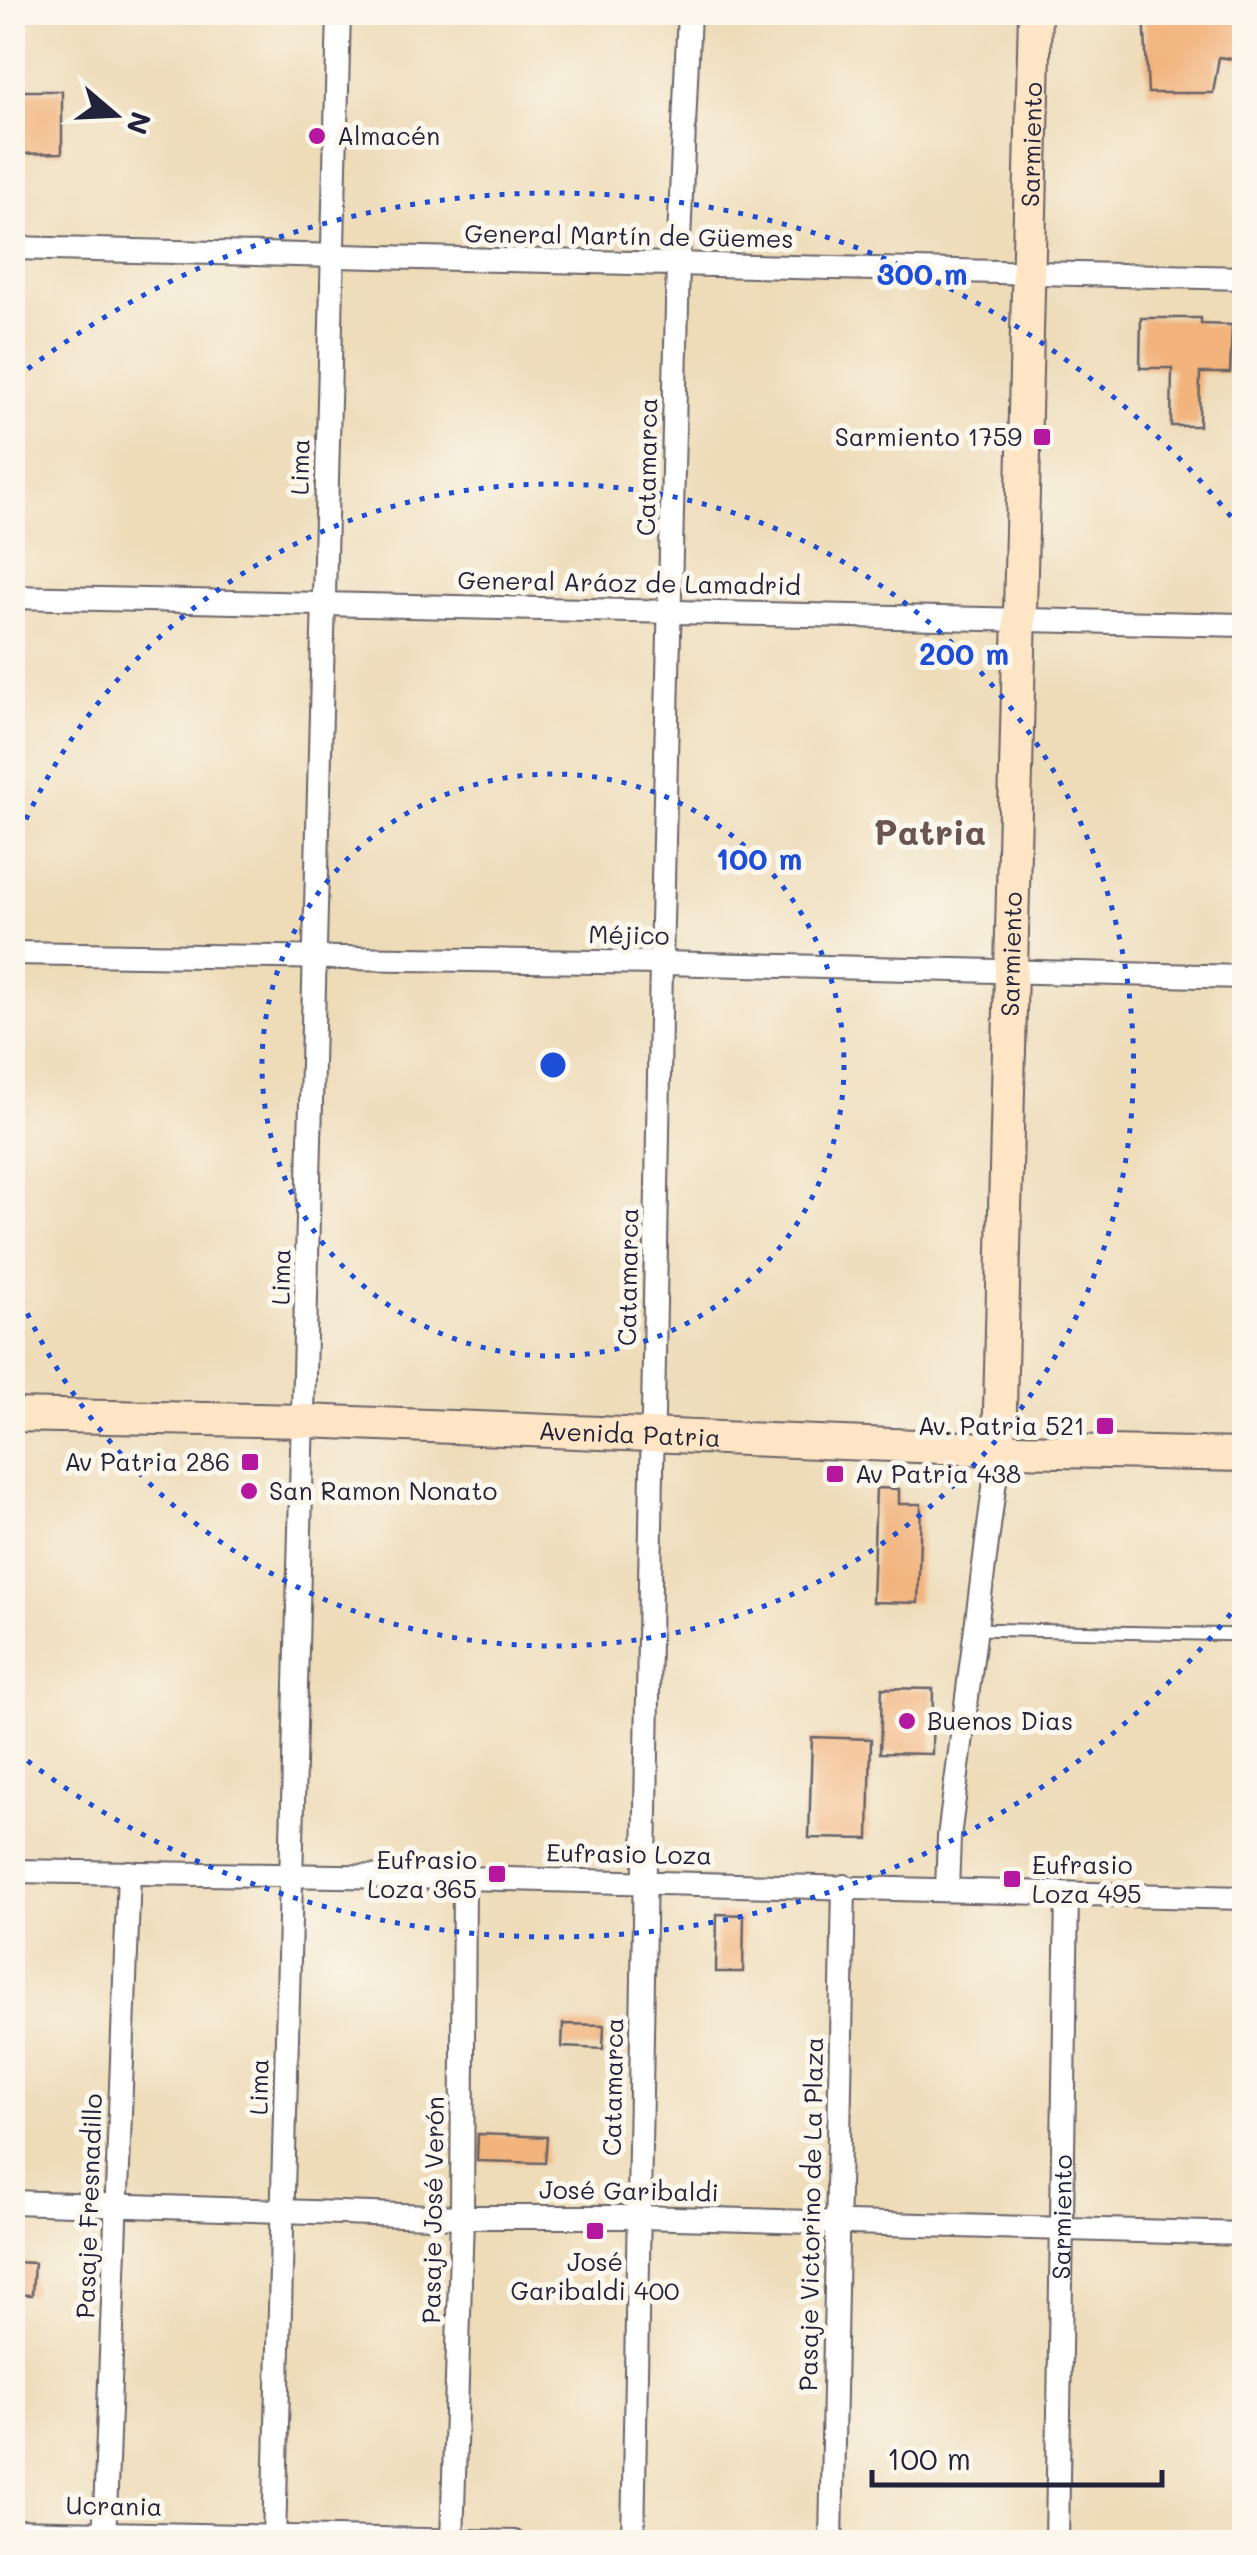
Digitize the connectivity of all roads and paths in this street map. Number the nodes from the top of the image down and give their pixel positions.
1 (339, 12) edge
2 (689, 12) edge
3 (1034, 12) edge
4 (12, 248) edge
5 (333, 256) junction
6 (678, 264) junction
7 (1028, 273) junction
8 (1244, 278) edge
9 (12, 597) edge
10 (324, 604) junction
11 (672, 611) junction
12 (1020, 620) junction
13 (1244, 625) edge
14 (12, 953) edge
15 (316, 958) junction
16 (661, 963) junction
17 (1011, 972) junction
18 (1244, 977) edge
19 (12, 1415) edge
20 (304, 1431) junction
21 (12, 1435) edge
22 (653, 1444) junction
23 (1244, 1455) edge
24 (998, 1458) junction
25 (1244, 1473) edge
26 (977, 1629) junction
27 (1244, 1635) edge
28 (12, 1871) edge
29 (128, 1872) junction
30 (290, 1876) junction
31 (464, 1878) junction
32 (643, 1882) junction
33 (844, 1886) junction
34 (947, 1890) junction
35 (1066, 1894) junction
36 (1244, 1898) edge
37 (12, 2202) edge
38 (117, 2206) junction
39 (284, 2212) junction
40 (462, 2217) junction
41 (638, 2217) junction
42 (840, 2225) junction
43 (1063, 2230) junction
44 (1244, 2234) edge
45 (12, 2531) edge
46 (104, 2538) edge
47 (274, 2540) edge
48 (452, 2541) edge
49 (514, 2542) edge
50 (632, 2542) edge
51 (832, 2542) edge
52 (1056, 2542) edge

1 - 5 street, Lima
2 - 6 street, Catamarca
3 - 7 main road, Sarmiento
4 - 5 street, General Martín de Güemes
5 - 6 street, General Martín de Güemes
5 - 10 street, Lima
6 - 7 street, General Martín de Güemes
6 - 11 street, Catamarca
7 - 8 street, General Martín de Güemes
7 - 12 main road, Sarmiento
9 - 10 street, General Aráoz de Lamadrid
10 - 11 street, General Aráoz de Lamadrid
10 - 15 street, Lima
11 - 12 street, General Aráoz de Lamadrid
11 - 16 street, Catamarca
12 - 13 street, General Aráoz de Lamadrid
12 - 17 main road, Sarmiento
14 - 15 street, Méjico
15 - 16 street, Méjico
15 - 20 street, Lima
16 - 17 street, Méjico
16 - 22 street, Catamarca
17 - 18 street, Méjico
17 - 24 main road, Sarmiento
19 - 20 main road, Avenida Patria
20 - 21 main road, Avenida Patria
20 - 22 main road, Avenida Patria
20 - 30 street, Lima
22 - 24 main road, Avenida Patria
22 - 32 street, Catamarca
23 - 24 main road, Avenida Patria
24 - 25 main road, Avenida Patria
24 - 26 street, Sarmiento
26 - 27 lane
26 - 34 street, Sarmiento
28 - 29 street, Eufrasio Loza
29 - 30 street, Eufrasio Loza
29 - 38 street, Pasaje Fresnadillo
30 - 31 street, Eufrasio Loza
30 - 39 street, Lima
31 - 32 street, Eufrasio Loza
31 - 40 street, Pasaje José Verón
32 - 33 street, Eufrasio Loza
32 - 41 street, Catamarca
33 - 34 street, Eufrasio Loza
33 - 42 street, Pasaje Victorino de La Plaza
34 - 35 street, Eufrasio Loza
35 - 36 street, Eufrasio Loza
35 - 43 street, Sarmiento
37 - 38 street, José Garibaldi
38 - 39 street, José Garibaldi
38 - 46 street, Pasaje Fresnadillo
39 - 40 street, José Garibaldi
39 - 47 street, Lima
40 - 41 street, José Garibaldi
40 - 48 street, Pasaje José Verón
41 - 42 street, José Garibaldi
41 - 50 street, Catamarca
42 - 43 street, José Garibaldi
42 - 51 street, Pasaje Victorino de La Plaza
43 - 44 street, José Garibaldi
43 - 52 street, Sarmiento
45 - 46 street, Ucrania
46 - 47 street, Ucrania
47 - 48 street, Ucrania
48 - 49 street, Ucrania

